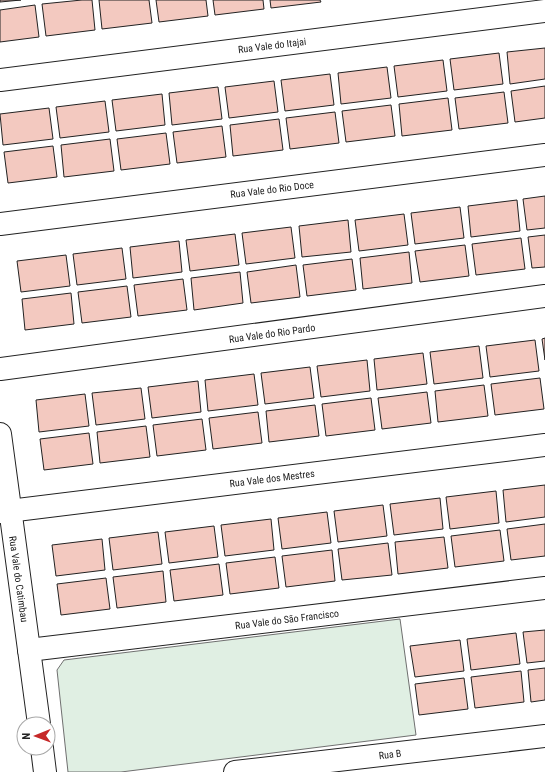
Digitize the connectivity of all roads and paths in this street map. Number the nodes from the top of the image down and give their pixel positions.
1 (545, 11) edge
2 (0, 80) edge
3 (545, 155) edge
4 (0, 224) edge
5 (545, 296) edge
6 (0, 369) edge
7 (0, 434) edge
8 (545, 444) edge
9 (5, 511) edge
10 (545, 588) edge
11 (29, 650) junction
12 (37, 716) edge
13 (545, 736) edge
14 (43, 756) edge
15 (44, 772) edge
16 (235, 772) edge

1 - 2 street, Rua Vale do Itajai
3 - 4 street, Rua Vale do Rio Doce
5 - 6 street, Rua Vale do Rio Pardo
7 - 9 street, Rua Vale do Catimbau
8 - 9 street, Rua Vale dos Mestres
9 - 11 street, Rua Vale do Catimbau
10 - 11 street, Rua Vale do São Francisco
11 - 12 street, Rua Vale do Catimbau
13 - 16 street, Rua B
14 - 15 street

